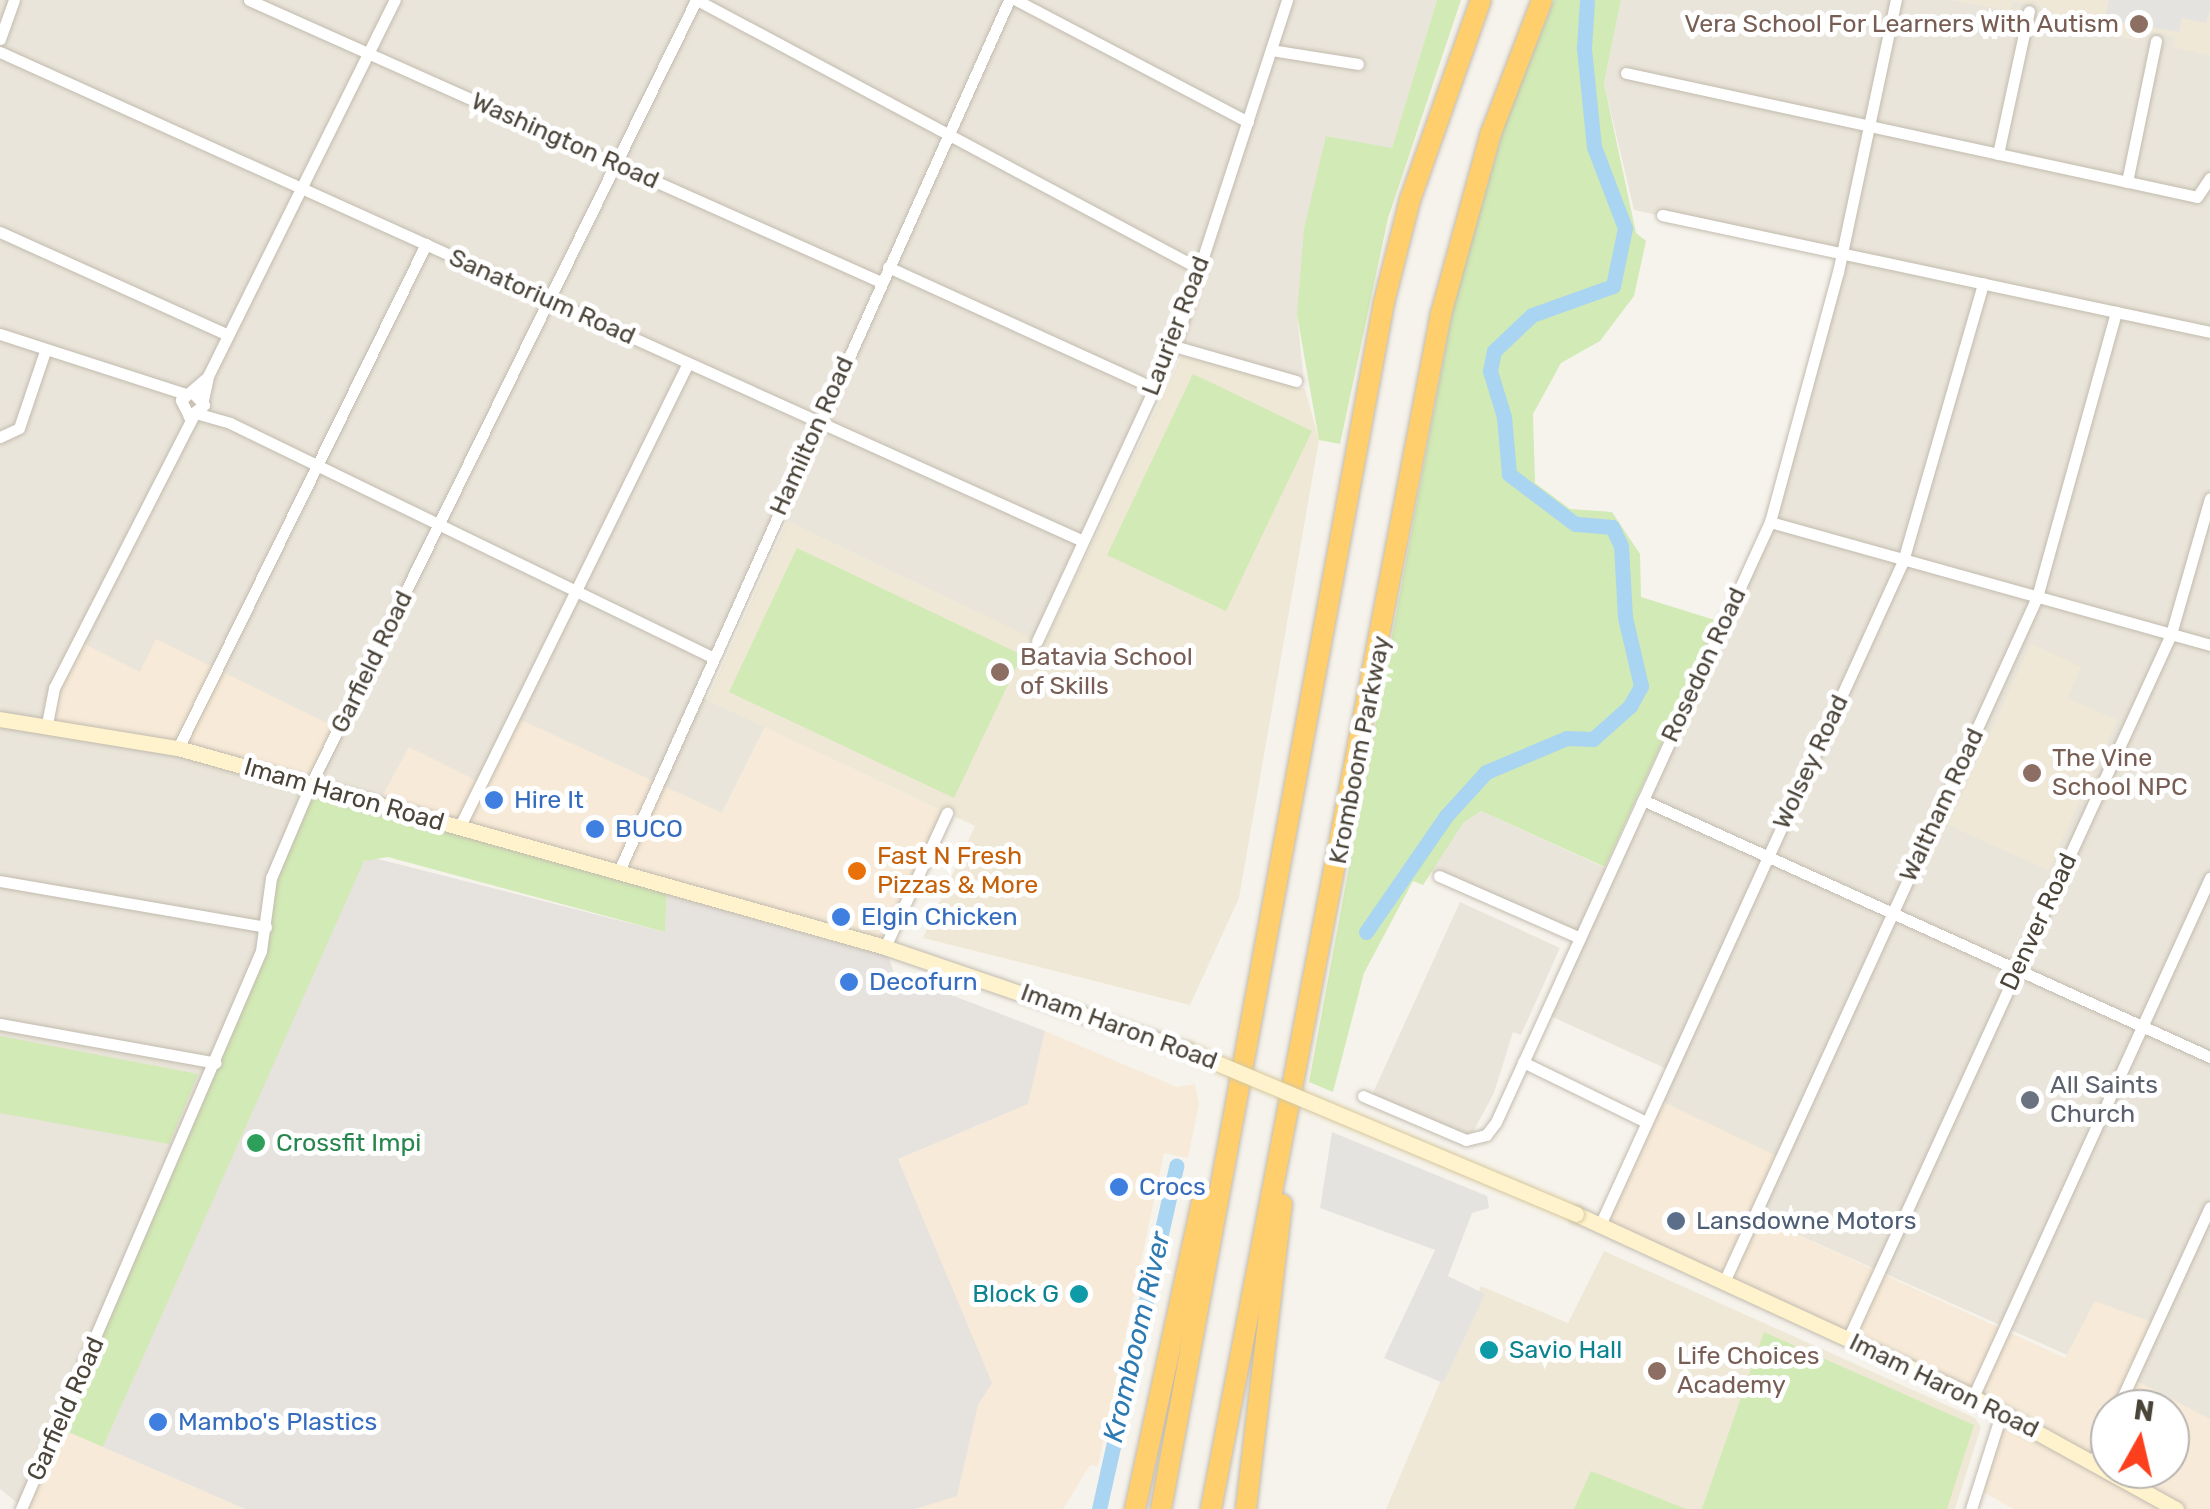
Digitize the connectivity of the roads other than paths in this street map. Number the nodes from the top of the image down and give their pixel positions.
1 (14, 0) edge
2 (249, 0) edge
3 (395, 0) edge
4 (696, 0) edge
5 (1012, 0) edge
6 (1287, 0) edge
7 (1481, 0) edge
8 (1542, 0) edge
9 (1896, 0) edge
10 (2030, 11) dead end
11 (0, 40) edge
12 (2156, 41) dead end
13 (1271, 50) junction
14 (0, 52) edge
15 (368, 54) junction
16 (1358, 64) dead end
17 (1626, 73) dead end
18 (1248, 122) junction
19 (1867, 126) junction
20 (947, 135) junction
21 (1998, 154) junction
22 (616, 164) junction
23 (2210, 178) edge
24 (2127, 182) junction
25 (302, 188) junction
26 (1662, 215) dead end
27 (0, 232) edge
28 (426, 244) junction
29 (1840, 253) junction
30 (888, 268) junction
31 (1200, 270) junction
32 (881, 282) junction
33 (1983, 283) junction
34 (549, 300) junction
35 (2116, 312) junction
36 (2210, 332) edge
37 (0, 334) edge
38 (228, 335) junction
39 (1174, 346) junction
40 (45, 350) junction
41 (688, 363) junction
42 (1296, 381) dead end
43 (1154, 388) junction
44 (192, 405) junction
45 (819, 422) junction
46 (0, 437) edge
47 (316, 464) junction
48 (2210, 498) edge
49 (1770, 522) junction
50 (440, 524) junction
51 (1083, 540) junction
52 (1904, 561) junction
53 (576, 592) junction
54 (2037, 596) junction
55 (2171, 634) junction
56 (1037, 641) dead end
57 (2210, 645) edge
58 (712, 658) junction
59 (0, 719) edge
60 (47, 724) junction
61 (178, 748) junction
62 (310, 786) junction
63 (1643, 800) junction
64 (947, 813) dead end
65 (459, 828) junction
66 (1767, 857) junction
67 (618, 873) junction
68 (1439, 876) dead end
69 (2210, 878) edge
70 (0, 882) edge
71 (1892, 915) junction
72 (266, 927) junction
73 (1580, 938) junction
74 (885, 947) junction
75 (2017, 970) junction
76 (0, 1024) edge
77 (2142, 1026) junction
78 (1306, 1034) junction
79 (2210, 1057) edge
80 (1524, 1062) junction
81 (216, 1063) junction
82 (1363, 1096) dead end
83 (1232, 1103) junction
84 (1646, 1122) junction
85 (2210, 1207) edge
86 (1600, 1225) junction
87 (1724, 1282) junction
88 (1848, 1340) junction
89 (2126, 1389) edge
90 (1973, 1396) junction
91 (2002, 1412) junction
92 (2090, 1460) edge
93 (2137, 1489) edge
94 (2164, 1506) edge
95 (20, 1508) edge
96 (1135, 1509) edge
97 (1162, 1509) edge
98 (1211, 1509) edge
99 (1246, 1509) edge
100 (1971, 1509) edge

1 - 11 street
2 - 15 street, Washington Road
3 - 15 street
4 - 20 street
4 - 22 street, Garfield Road
5 - 18 street
5 - 20 street, Hamilton Road
6 - 13 street, Laurier Road
7 - 83 highway
8 - 78 highway, Kromboom Parkway
9 - 19 street, Rosedon Road
10 - 21 street
12 - 24 street
13 - 16 street
13 - 18 street, Laurier Road
14 - 25 street, Sanatorium Road
15 - 22 street, Washington Road
15 - 25 street
17 - 19 street
18 - 31 street, Laurier Road
19 - 21 street
19 - 29 street, Rosedon Road
20 - 30 street, Hamilton Road
20 - 31 street
21 - 24 street
22 - 32 street, Washington Road
22 - 34 street, Garfield Road
23 - 24 street
25 - 28 street, Sanatorium Road
25 - 38 street
26 - 29 street
27 - 38 street
28 - 34 street, Sanatorium Road
28 - 47 street
29 - 33 street
29 - 49 street, Rosedon Road
30 - 32 street, Hamilton Road
30 - 43 street
31 - 39 street, Laurier Road
32 - 45 street, Hamilton Road
33 - 35 street
33 - 52 street, Wolsey Road
34 - 41 street, Sanatorium Road
34 - 50 street, Garfield Road
35 - 36 street
35 - 54 street, Waltham Road
37 - 40 street
38 - 44 street
39 - 42 street
39 - 43 street, Laurier Road
40 - 44 street
40 - 46 street
41 - 45 street, Sanatorium Road
41 - 53 street
43 - 51 street, Laurier Road
44 - 47 street
44 - 60 street
45 - 51 street, Sanatorium Road
45 - 58 street, Hamilton Road
47 - 50 street
47 - 61 street
48 - 55 street, Denver Road
49 - 52 street
49 - 63 street, Rosedon Road
50 - 53 street
50 - 62 street, Garfield Road
51 - 56 street, Laurier Road
52 - 54 street
52 - 66 street, Wolsey Road
53 - 58 street
53 - 65 street
54 - 55 street
54 - 71 street, Waltham Road
55 - 57 street
55 - 75 street, Denver Road
58 - 67 street, Hamilton Road
59 - 60 street, Imam Haron Road
60 - 61 street, Imam Haron Road
61 - 62 street, Imam Haron Road
62 - 65 street, Imam Haron Road
62 - 72 street, Garfield Road
63 - 66 street
63 - 73 street, Rosedon Road
64 - 74 street
65 - 67 street, Imam Haron Road
66 - 71 street
66 - 84 street, Wolsey Road
67 - 74 street, Imam Haron Road
68 - 73 street
69 - 77 street
70 - 72 street
71 - 75 street
71 - 87 street, Waltham Road
72 - 81 street, Garfield Road
73 - 80 street, Rosedon Road
74 - 86 street, Imam Haron Road, bridge
75 - 77 street
75 - 88 street, Denver Road
76 - 81 street
77 - 79 street
77 - 90 street
78 - 98 highway, Kromboom Parkway
78 - 99 highway
80 - 82 street, Rosedon Road
80 - 84 street
81 - 95 street, Garfield Road
83 - 96 highway
83 - 97 highway
84 - 86 street, Wolsey Road
85 - 89 street
86 - 87 street, Imam Haron Road
87 - 88 street, Imam Haron Road
88 - 90 street, Imam Haron Road
90 - 91 street, Imam Haron Road
91 - 92 street, Imam Haron Road
91 - 100 street
93 - 94 street, Imam Haron Road

